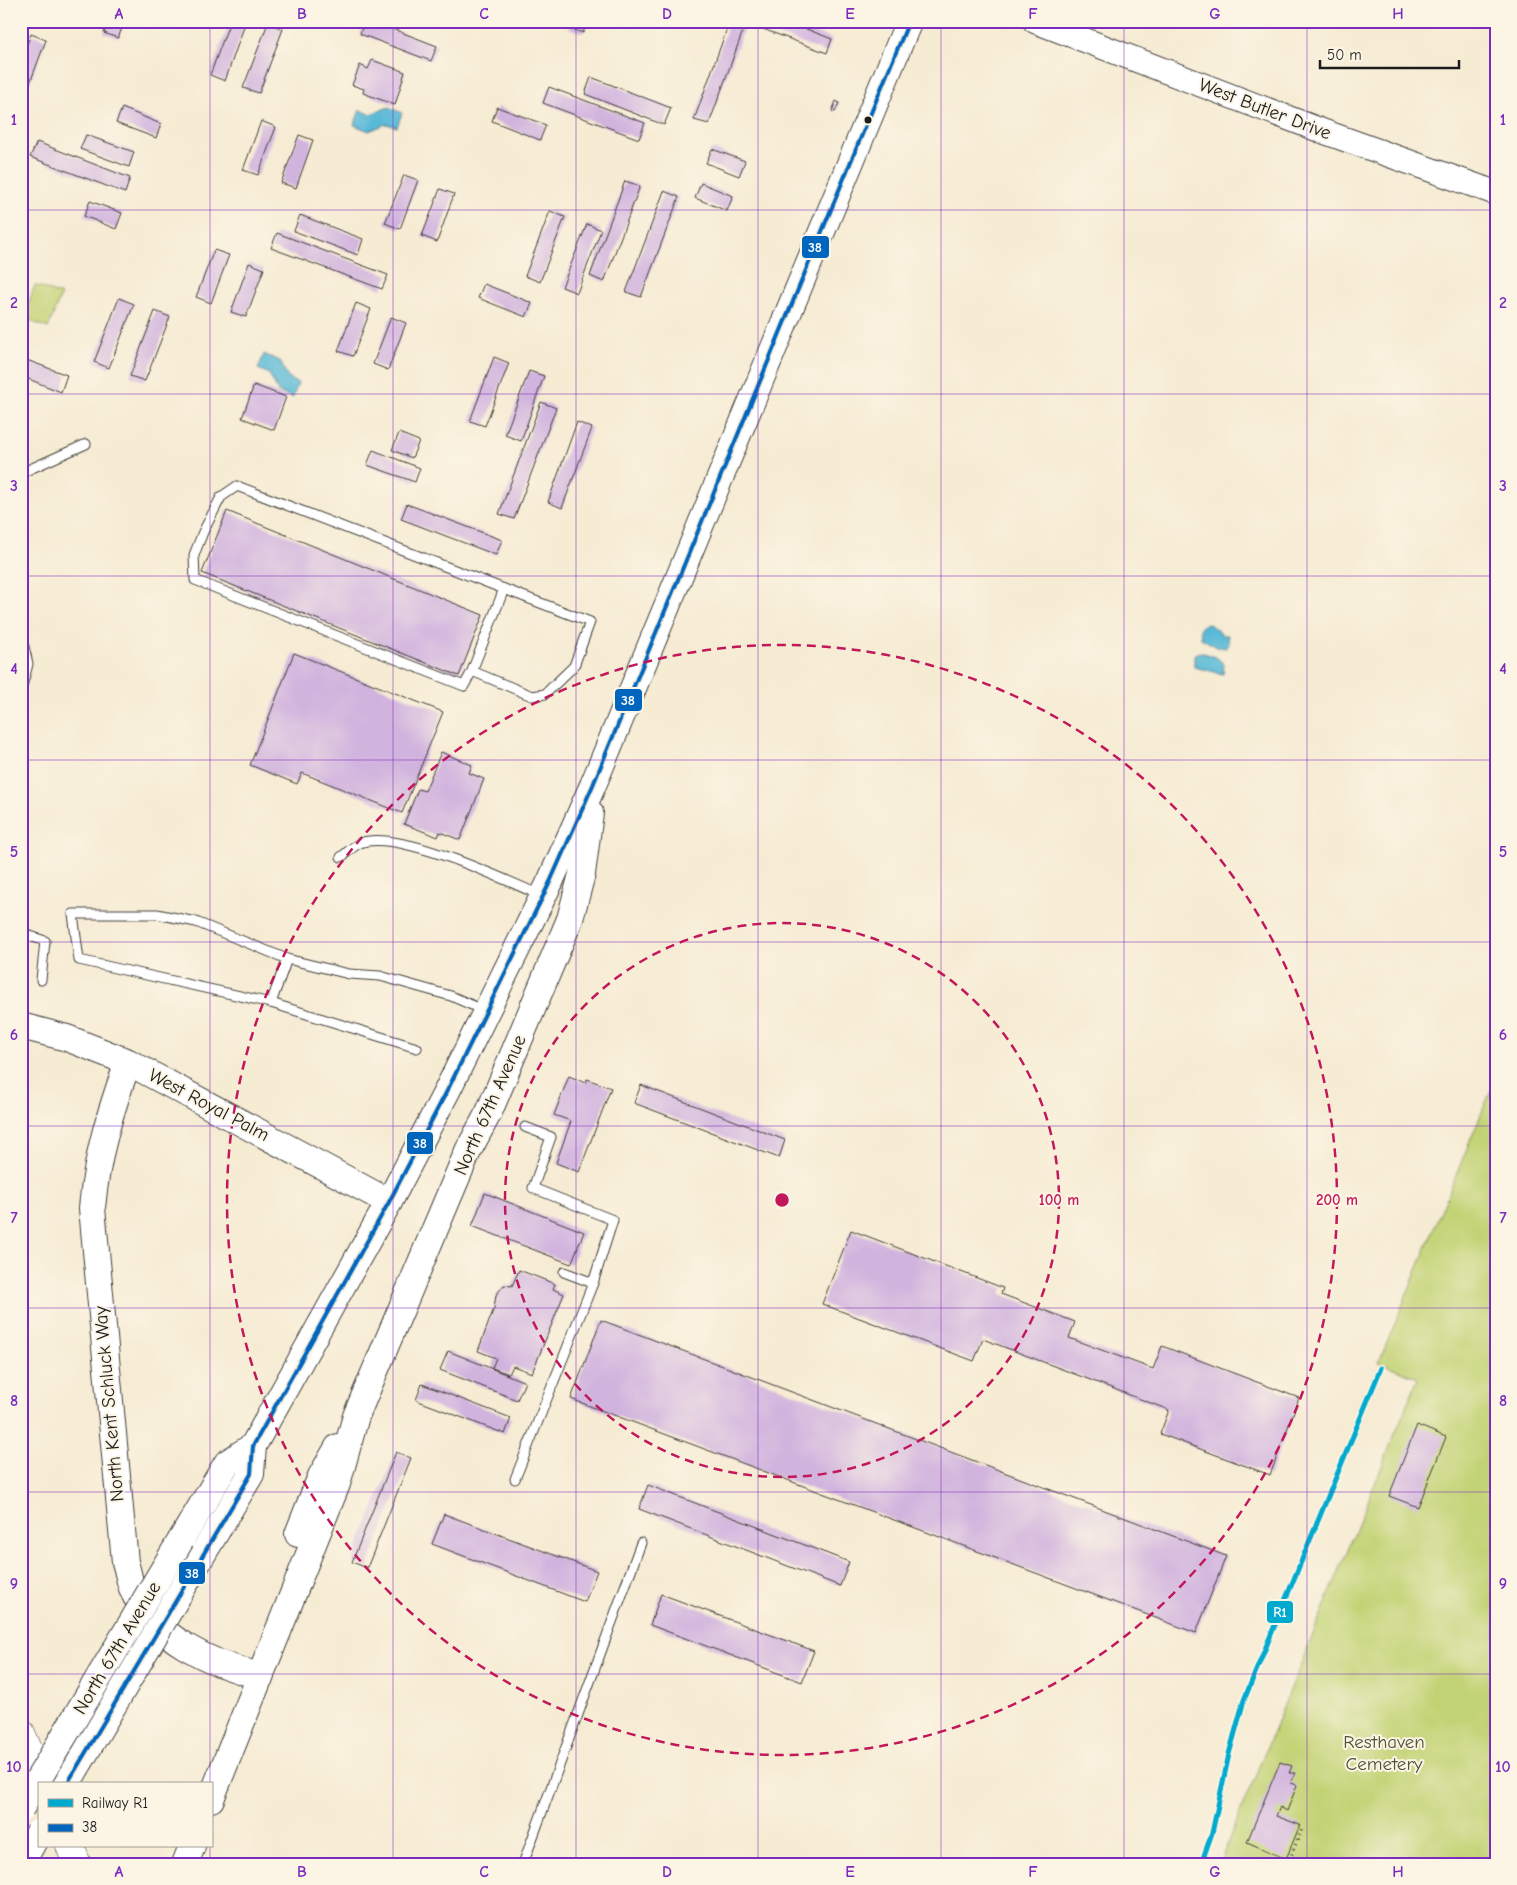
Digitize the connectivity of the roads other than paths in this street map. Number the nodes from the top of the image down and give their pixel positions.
1 (909, 21) edge
2 (1035, 21) edge
3 (1496, 193) edge
4 (86, 444) dead end
5 (21, 473) edge
6 (504, 589) junction
7 (21, 633) edge
8 (472, 671) junction
9 (21, 690) edge
10 (593, 785) junction
11 (341, 857) dead end
12 (543, 896) junction
13 (21, 933) edge
14 (287, 958) junction
15 (41, 980) dead end
16 (272, 1003) junction
17 (486, 1011) junction
18 (21, 1026) edge
19 (418, 1048) dead end
20 (128, 1062) junction
21 (525, 1127) dead end
22 (389, 1202) junction
23 (564, 1272) dead end
24 (593, 1283) junction
25 (254, 1446) junction
26 (515, 1479) dead end
27 (641, 1543) dead end
28 (261, 1676) junction
29 (21, 1733) edge
30 (42, 1782) edge
31 (67, 1782) edge
32 (212, 1797) edge
33 (21, 1808) edge
34 (38, 1834) edge
35 (21, 1844) edge
36 (71, 1848) edge
37 (191, 1848) edge
38 (21, 1851) edge
39 (23, 1864) edge
40 (30, 1864) edge
41 (78, 1864) edge
42 (185, 1864) edge
43 (524, 1864) edge

1 - 10 main road, North 67th Avenue
2 - 3 street, West Butler Drive
4 - 5 lane
6 - 8 lane
6 - 8 lane
6 - 8 lane
7 - 9 lane
10 - 12 main road, North 67th Avenue
10 - 28 main road, North 67th Avenue
11 - 12 lane
12 - 17 main road, North 67th Avenue
13 - 15 lane
14 - 16 lane
14 - 16 lane
14 - 17 lane
16 - 19 lane
17 - 22 main road, North 67th Avenue
18 - 20 main road, West Royal Palm
20 - 22 main road, West Royal Palm
20 - 28 main road, North Kent Schluck Way
21 - 24 lane
22 - 25 main road, North 67th Avenue
23 - 24 lane
24 - 26 lane
25 - 31 main road, North 67th Avenue, bridge
25 - 33 main road, North 67th Avenue, bridge
27 - 43 lane
28 - 32 main road, North 67th Avenue
29 - 30 highway
34 - 39 main road, bridge
35 - 40 highway
36 - 41 highway
37 - 42 main road
38 - 39 highway

